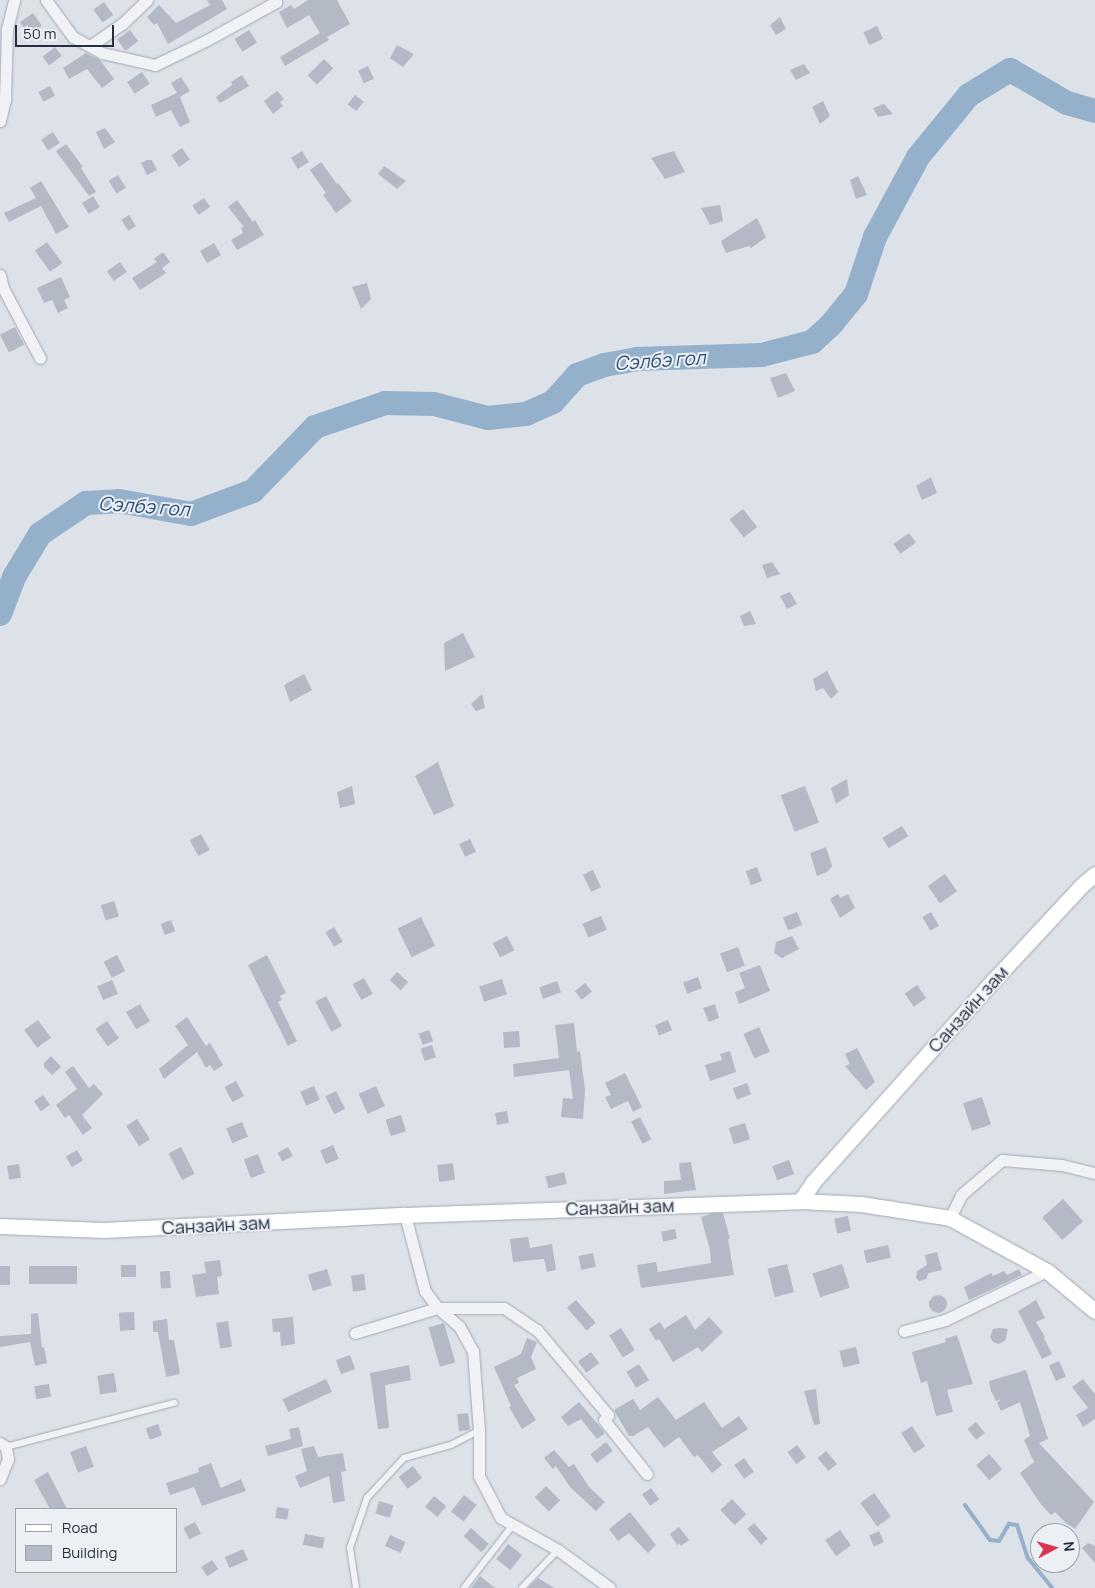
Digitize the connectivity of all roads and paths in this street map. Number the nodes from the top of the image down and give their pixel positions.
1 (14, 0) edge
2 (46, 0) edge
3 (147, 0) edge
4 (276, 0) edge
5 (90, 46) junction
6 (0, 122) edge
7 (0, 275) edge
8 (40, 358) dead end
9 (1095, 874) edge
10 (1095, 1173) edge
11 (800, 1201) junction
12 (405, 1215) junction
13 (950, 1218) junction
14 (0, 1226) edge
15 (1047, 1271) junction
16 (438, 1308) junction
17 (1095, 1311) edge
18 (904, 1331) dead end
19 (355, 1333) dead end
20 (174, 1403) dead end
21 (479, 1432) junction
22 (3, 1445) edge
23 (647, 1474) dead end
24 (0, 1479) edge
25 (513, 1525) junction
26 (558, 1550) junction
27 (356, 1588) edge
28 (464, 1588) edge
29 (522, 1588) edge
30 (610, 1588) edge

1 - 6 street
2 - 5 street
3 - 5 street
4 - 5 street
7 - 8 street
9 - 11 main road, Санзайн зам
10 - 13 street
11 - 12 main road, Санзайн зам
11 - 13 main road
12 - 14 main road, Санзайн зам
12 - 16 street
13 - 15 main road
15 - 17 main road
15 - 18 street
16 - 19 street
16 - 21 street
16 - 23 street
20 - 22 lane
21 - 25 street
21 - 27 lane
22 - 24 street
25 - 26 street
25 - 28 lane
26 - 29 lane
26 - 30 street

